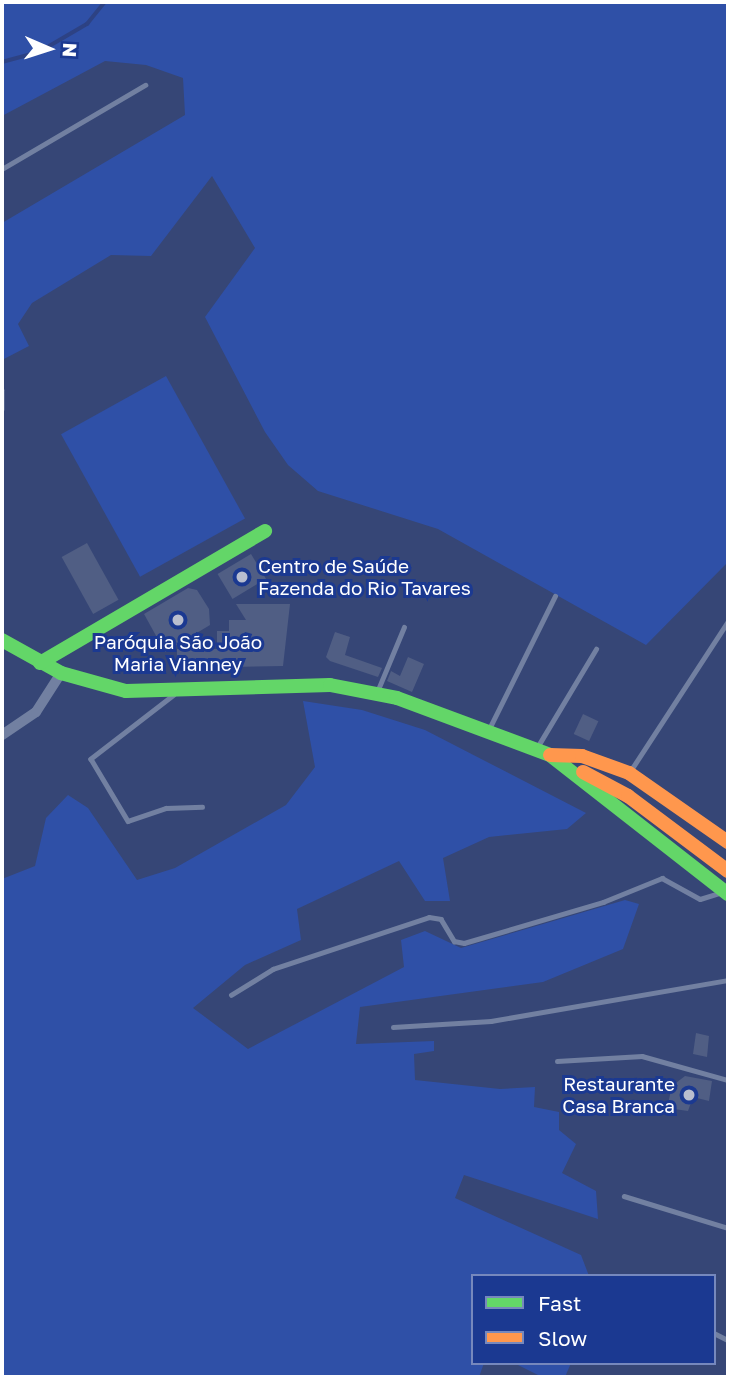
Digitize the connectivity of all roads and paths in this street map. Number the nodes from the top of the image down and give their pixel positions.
1 (145, 85) dead end
2 (2, 169) edge
3 (2, 390) edge
4 (2, 409) edge
5 (265, 531) dead end
6 (555, 596) dead end
7 (728, 621) edge
8 (404, 627) dead end
9 (2, 640) edge
10 (596, 649) dead end
11 (40, 663) junction
12 (61, 673) junction
13 (177, 692) junction
14 (377, 693) junction
15 (487, 732) junction
16 (2, 734) edge
17 (543, 753) junction
18 (629, 773) junction
19 (202, 807) dead end
20 (728, 842) edge
21 (728, 871) edge
22 (726, 892) edge
23 (728, 980) edge
24 (231, 995) dead end
25 (393, 1027) dead end
26 (557, 1061) dead end
27 (728, 1080) edge
28 (624, 1196) dead end
29 (728, 1228) edge

1 - 2 lane
3 - 4 lane
5 - 11 main road
6 - 15 lane
7 - 18 lane
8 - 14 lane
9 - 11 main road
10 - 17 lane
11 - 12 main road
12 - 13 main road
12 - 16 street
13 - 14 main road
13 - 19 lane
14 - 15 main road
15 - 17 main road
17 - 18 main road
17 - 21 main road
17 - 22 main road
18 - 20 main road
22 - 24 lane
23 - 25 lane
26 - 27 lane
28 - 29 lane

